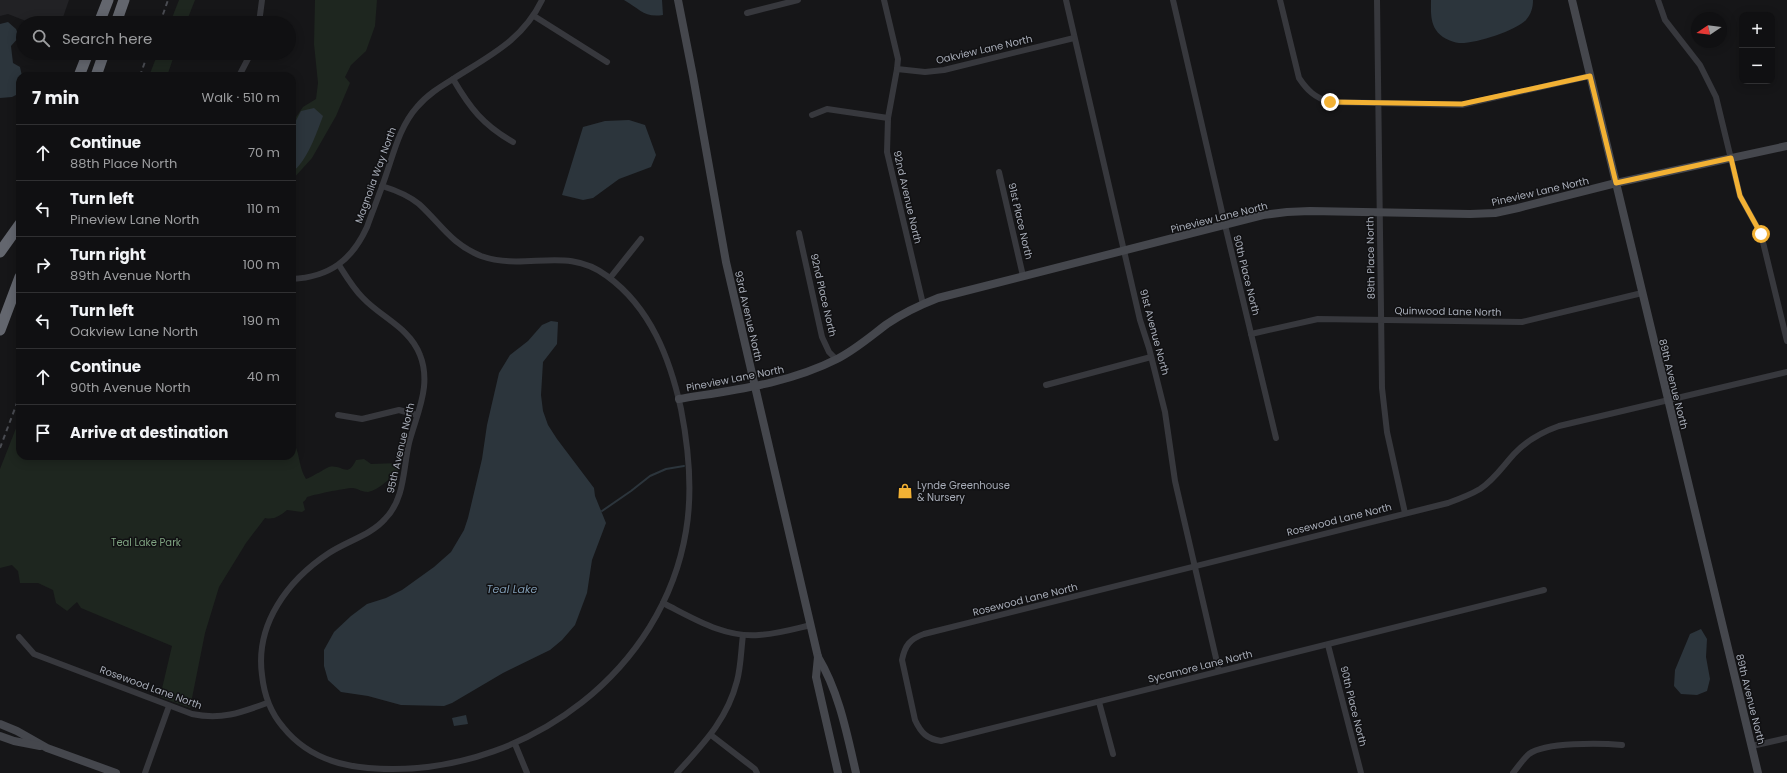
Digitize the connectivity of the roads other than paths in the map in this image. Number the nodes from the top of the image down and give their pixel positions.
1 (108, 0) edge
2 (124, 0) edge
3 (262, 0) edge
4 (542, 0) edge
5 (678, 0) edge
6 (798, 0) edge
7 (884, 0) edge
8 (1066, 0) edge
9 (1173, 0) edge
10 (1280, 0) edge
11 (1377, 0) edge
12 (1572, 0) edge
13 (1658, 0) edge
14 (747, 13) dead end
15 (102, 16) edge
16 (118, 16) edge
17 (260, 16) edge
18 (534, 16) junction
19 (1074, 38) junction
20 (85, 60) edge
21 (102, 60) edge
22 (247, 60) edge
23 (607, 62) dead end
24 (897, 69) junction
25 (81, 72) edge
26 (97, 72) edge
27 (241, 72) edge
28 (1590, 76) junction
29 (453, 79) junction
30 (1379, 104) junction
31 (812, 115) dead end
32 (888, 118) junction
33 (513, 142) dead end
34 (1787, 146) edge
35 (1731, 158) junction
36 (999, 172) dead end
37 (1616, 183) junction
38 (382, 186) junction
39 (1380, 212) junction
40 (1225, 225) junction
41 (16, 230) edge
42 (799, 232) dead end
43 (641, 239) dead end
44 (1124, 251) junction
45 (0, 252) edge
46 (339, 265) junction
47 (1023, 276) junction
48 (296, 278) edge
49 (610, 278) junction
50 (16, 288) edge
51 (1642, 293) junction
52 (923, 304) junction
53 (1381, 320) junction
54 (0, 330) edge
55 (1251, 334) junction
56 (1787, 341) edge
57 (1152, 357) junction
58 (836, 360) junction
59 (1787, 372) edge
60 (1046, 385) dead end
61 (755, 386) junction
62 (679, 399) junction
63 (1668, 400) junction
64 (338, 415) dead end
65 (417, 415) junction
66 (1276, 438) dead end
67 (1405, 513) junction
68 (1194, 567) junction
69 (1544, 590) dead end
70 (663, 603) junction
71 (811, 625) junction
72 (743, 635) junction
73 (19, 637) dead end
74 (1328, 645) junction
75 (818, 657) junction
76 (1219, 671) junction
77 (904, 673) joint
78 (268, 702) junction
79 (1099, 702) junction
80 (169, 706) junction
81 (0, 724) edge
82 (711, 735) junction
83 (0, 736) edge
84 (1787, 738) edge
85 (515, 744) junction
86 (1622, 745) dead end
87 (1752, 746) junction
88 (47, 748) junction
89 (1113, 754) dead end
90 (116, 773) edge
91 (145, 773) edge
92 (527, 773) edge
93 (677, 773) edge
94 (757, 773) edge
95 (838, 773) edge
96 (856, 773) edge
97 (1361, 773) edge
98 (1513, 773) edge
99 (1758, 773) edge

1 - 15 highway
2 - 16 highway
3 - 17 street
4 - 18 street, Magnolia Way North
5 - 61 street, 93rd Avenue North
6 - 14 street
7 - 24 street, 92nd Avenue North
8 - 19 street, 91st Avenue North
9 - 40 street, 90th Place North
10 - 30 street
11 - 30 street, 89th Place North
12 - 28 street, 89th Avenue North
13 - 35 street
18 - 23 street
18 - 29 street, Magnolia Way North
19 - 24 street, Oakview Lane North
19 - 44 street, 91st Avenue North
20 - 25 highway
21 - 26 highway
22 - 27 street
24 - 32 street, 92nd Avenue North
28 - 30 street
28 - 37 street, 89th Avenue North
29 - 33 street
29 - 38 street, Magnolia Way North
30 - 39 street, 89th Place North
31 - 32 street
32 - 52 street, 92nd Avenue North
34 - 35 street, Pineview Lane North
35 - 37 street, Pineview Lane North
35 - 56 street
36 - 47 street, 91st Place North
37 - 39 street, Pineview Lane North
37 - 51 street, 89th Avenue North
38 - 46 street, Magnolia Way North
38 - 49 street
39 - 40 street, Pineview Lane North
39 - 53 street, 89th Place North
40 - 44 street, Pineview Lane North
40 - 55 street, 90th Place North
41 - 45 highway
42 - 58 street, 92nd Place North
43 - 49 street
44 - 47 street, Pineview Lane North
44 - 57 street, 91st Avenue North
46 - 48 street, Magnolia Way North
46 - 65 street, 95th Avenue North
47 - 52 street, Pineview Lane North
49 - 62 street
50 - 54 highway
51 - 53 street, Quinwood Lane North
51 - 63 street, 89th Avenue North
52 - 58 street, Pineview Lane North
53 - 55 street, Quinwood Lane North
53 - 67 street, 89th Place North
55 - 66 street, 90th Place North
57 - 60 street
57 - 68 street, 91st Avenue North
58 - 61 street, Pineview Lane North
59 - 63 street, Rosewood Lane North
61 - 62 street, Pineview Lane North
61 - 71 street, 93rd Avenue North
62 - 70 street
63 - 67 street, Rosewood Lane North
63 - 87 street, 89th Avenue North
64 - 65 street
65 - 78 street, 95th Avenue North
67 - 68 street, Rosewood Lane North
68 - 76 street, 91st Avenue North
68 - 77 street, Rosewood Lane North
69 - 74 street, Sycamore Lane North
70 - 72 street
70 - 85 street
71 - 72 street
71 - 75 street, 93rd Avenue North
72 - 82 street
73 - 80 street, Rosewood Lane North
74 - 76 street, Sycamore Lane North
74 - 97 street, 90th Place North
75 - 95 street, 93rd Avenue North
75 - 96 street, 93rd Avenue North
76 - 79 street, Sycamore Lane North
77 - 79 street, Sycamore Lane North
78 - 80 street, Rosewood Lane North
78 - 85 street
79 - 89 street
80 - 91 street
81 - 88 street
82 - 93 street
82 - 94 street
83 - 88 street
84 - 87 street
85 - 92 street
86 - 98 street
87 - 99 street, 89th Avenue North
88 - 90 street

